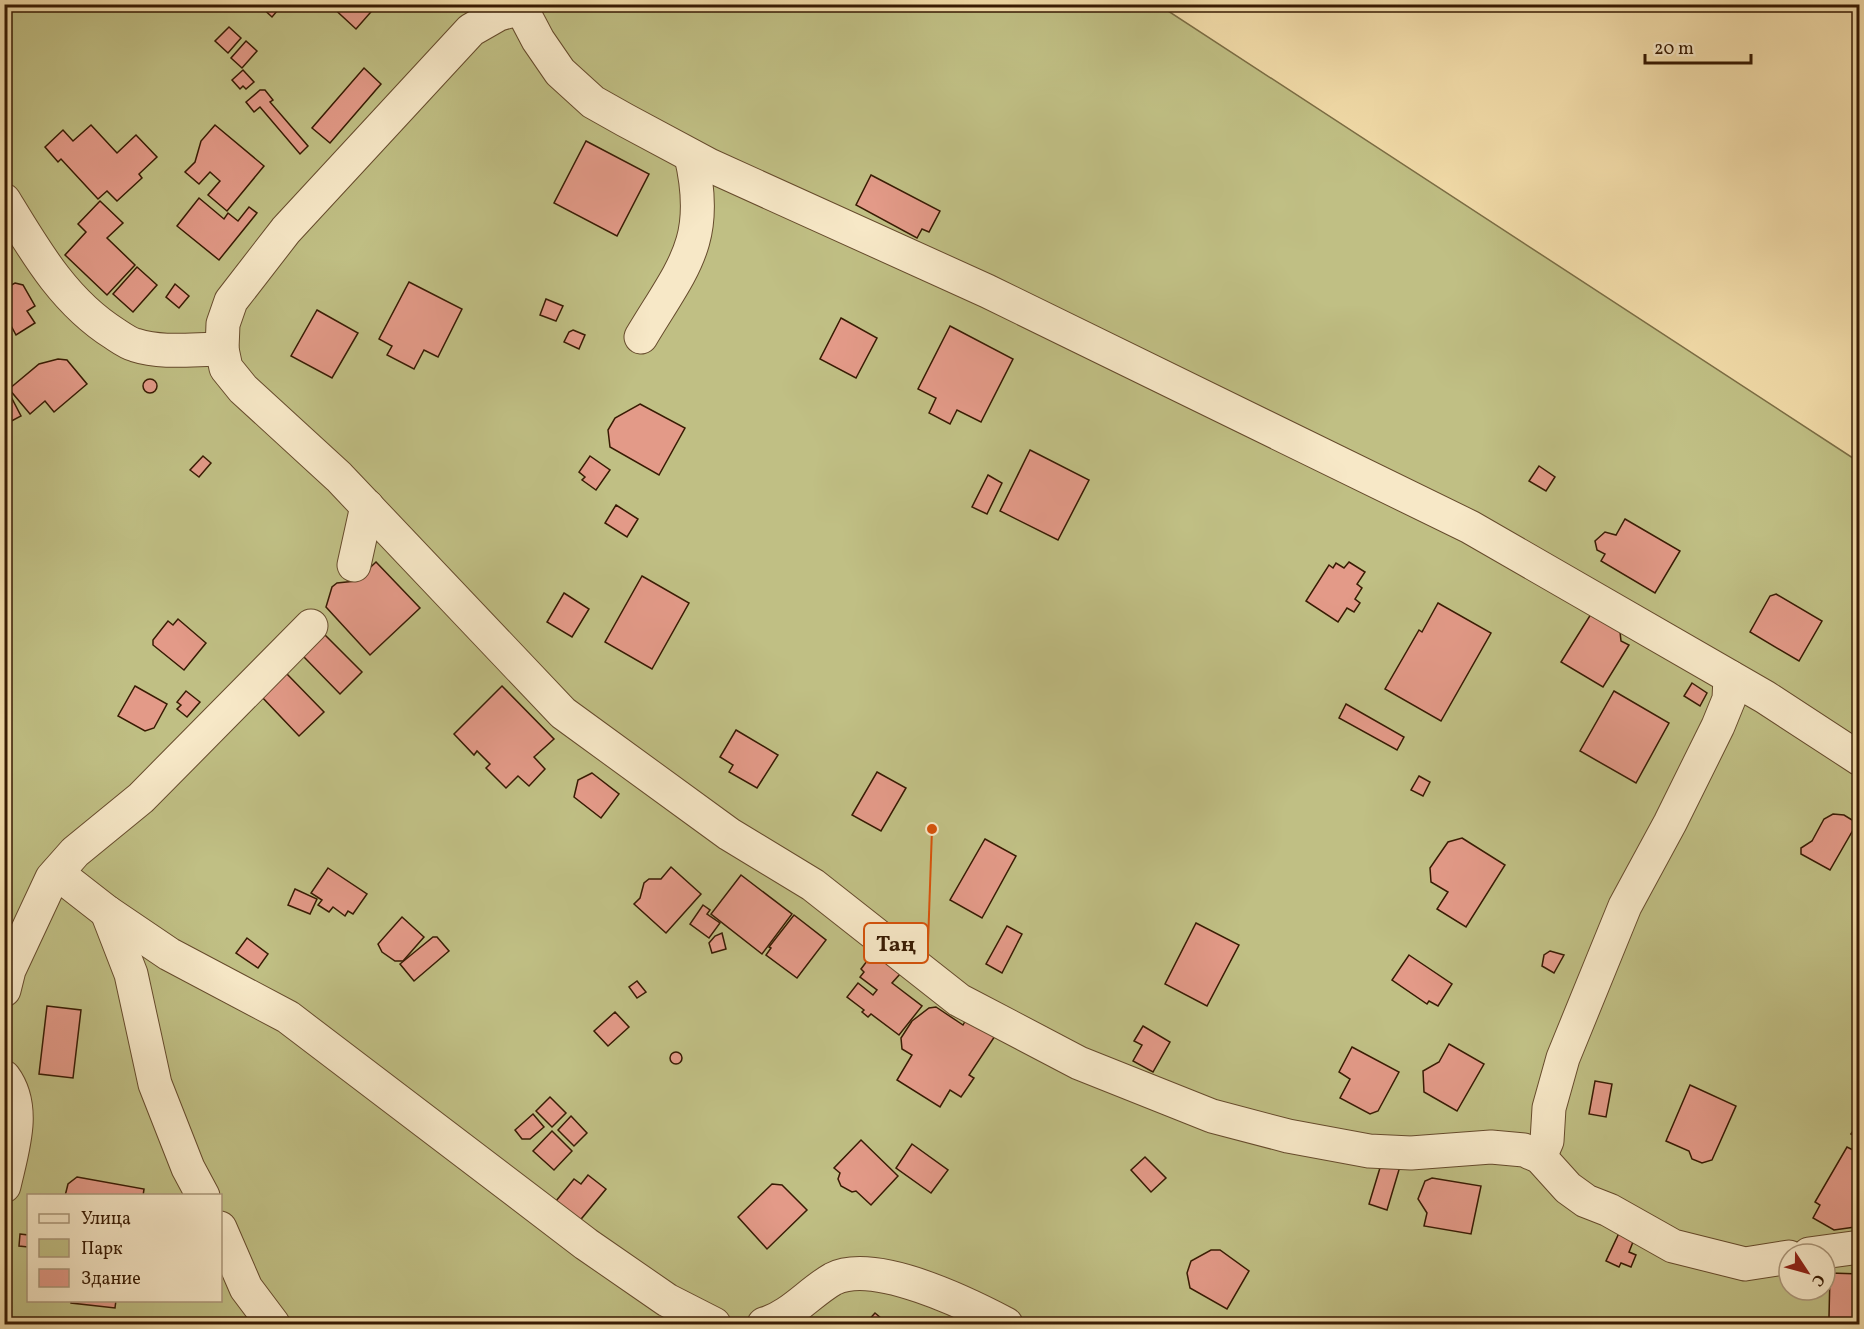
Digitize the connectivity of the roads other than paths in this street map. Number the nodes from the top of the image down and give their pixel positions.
1 (520, 6) edge
2 (691, 156) junction
3 (4, 200) edge
4 (641, 337) dead end
5 (222, 349) junction
6 (368, 506) junction
7 (354, 565) dead end
8 (311, 626) dead end
9 (1730, 677) junction
10 (1860, 759) edge
11 (57, 873) junction
12 (107, 912) junction
13 (4, 990) edge
14 (4, 1077) edge
15 (1540, 1156) junction
16 (4, 1186) edge
17 (202, 1194) edge
18 (222, 1233) edge
19 (1860, 1246) edge
20 (1837, 1250) edge
21 (1777, 1259) edge
22 (658, 1310) edge
23 (273, 1324) edge
24 (714, 1324) edge
25 (764, 1324) edge
26 (1006, 1324) edge

1 - 2 street
1 - 5 street
2 - 4 street
2 - 9 street
3 - 5 street
5 - 6 street
6 - 7 street
6 - 15 street
8 - 11 street
9 - 10 street
9 - 15 street
11 - 12 street
11 - 13 street
12 - 17 street
12 - 22 street
14 - 16 street
15 - 21 street
18 - 23 street
19 - 20 street
22 - 24 street
25 - 26 street

